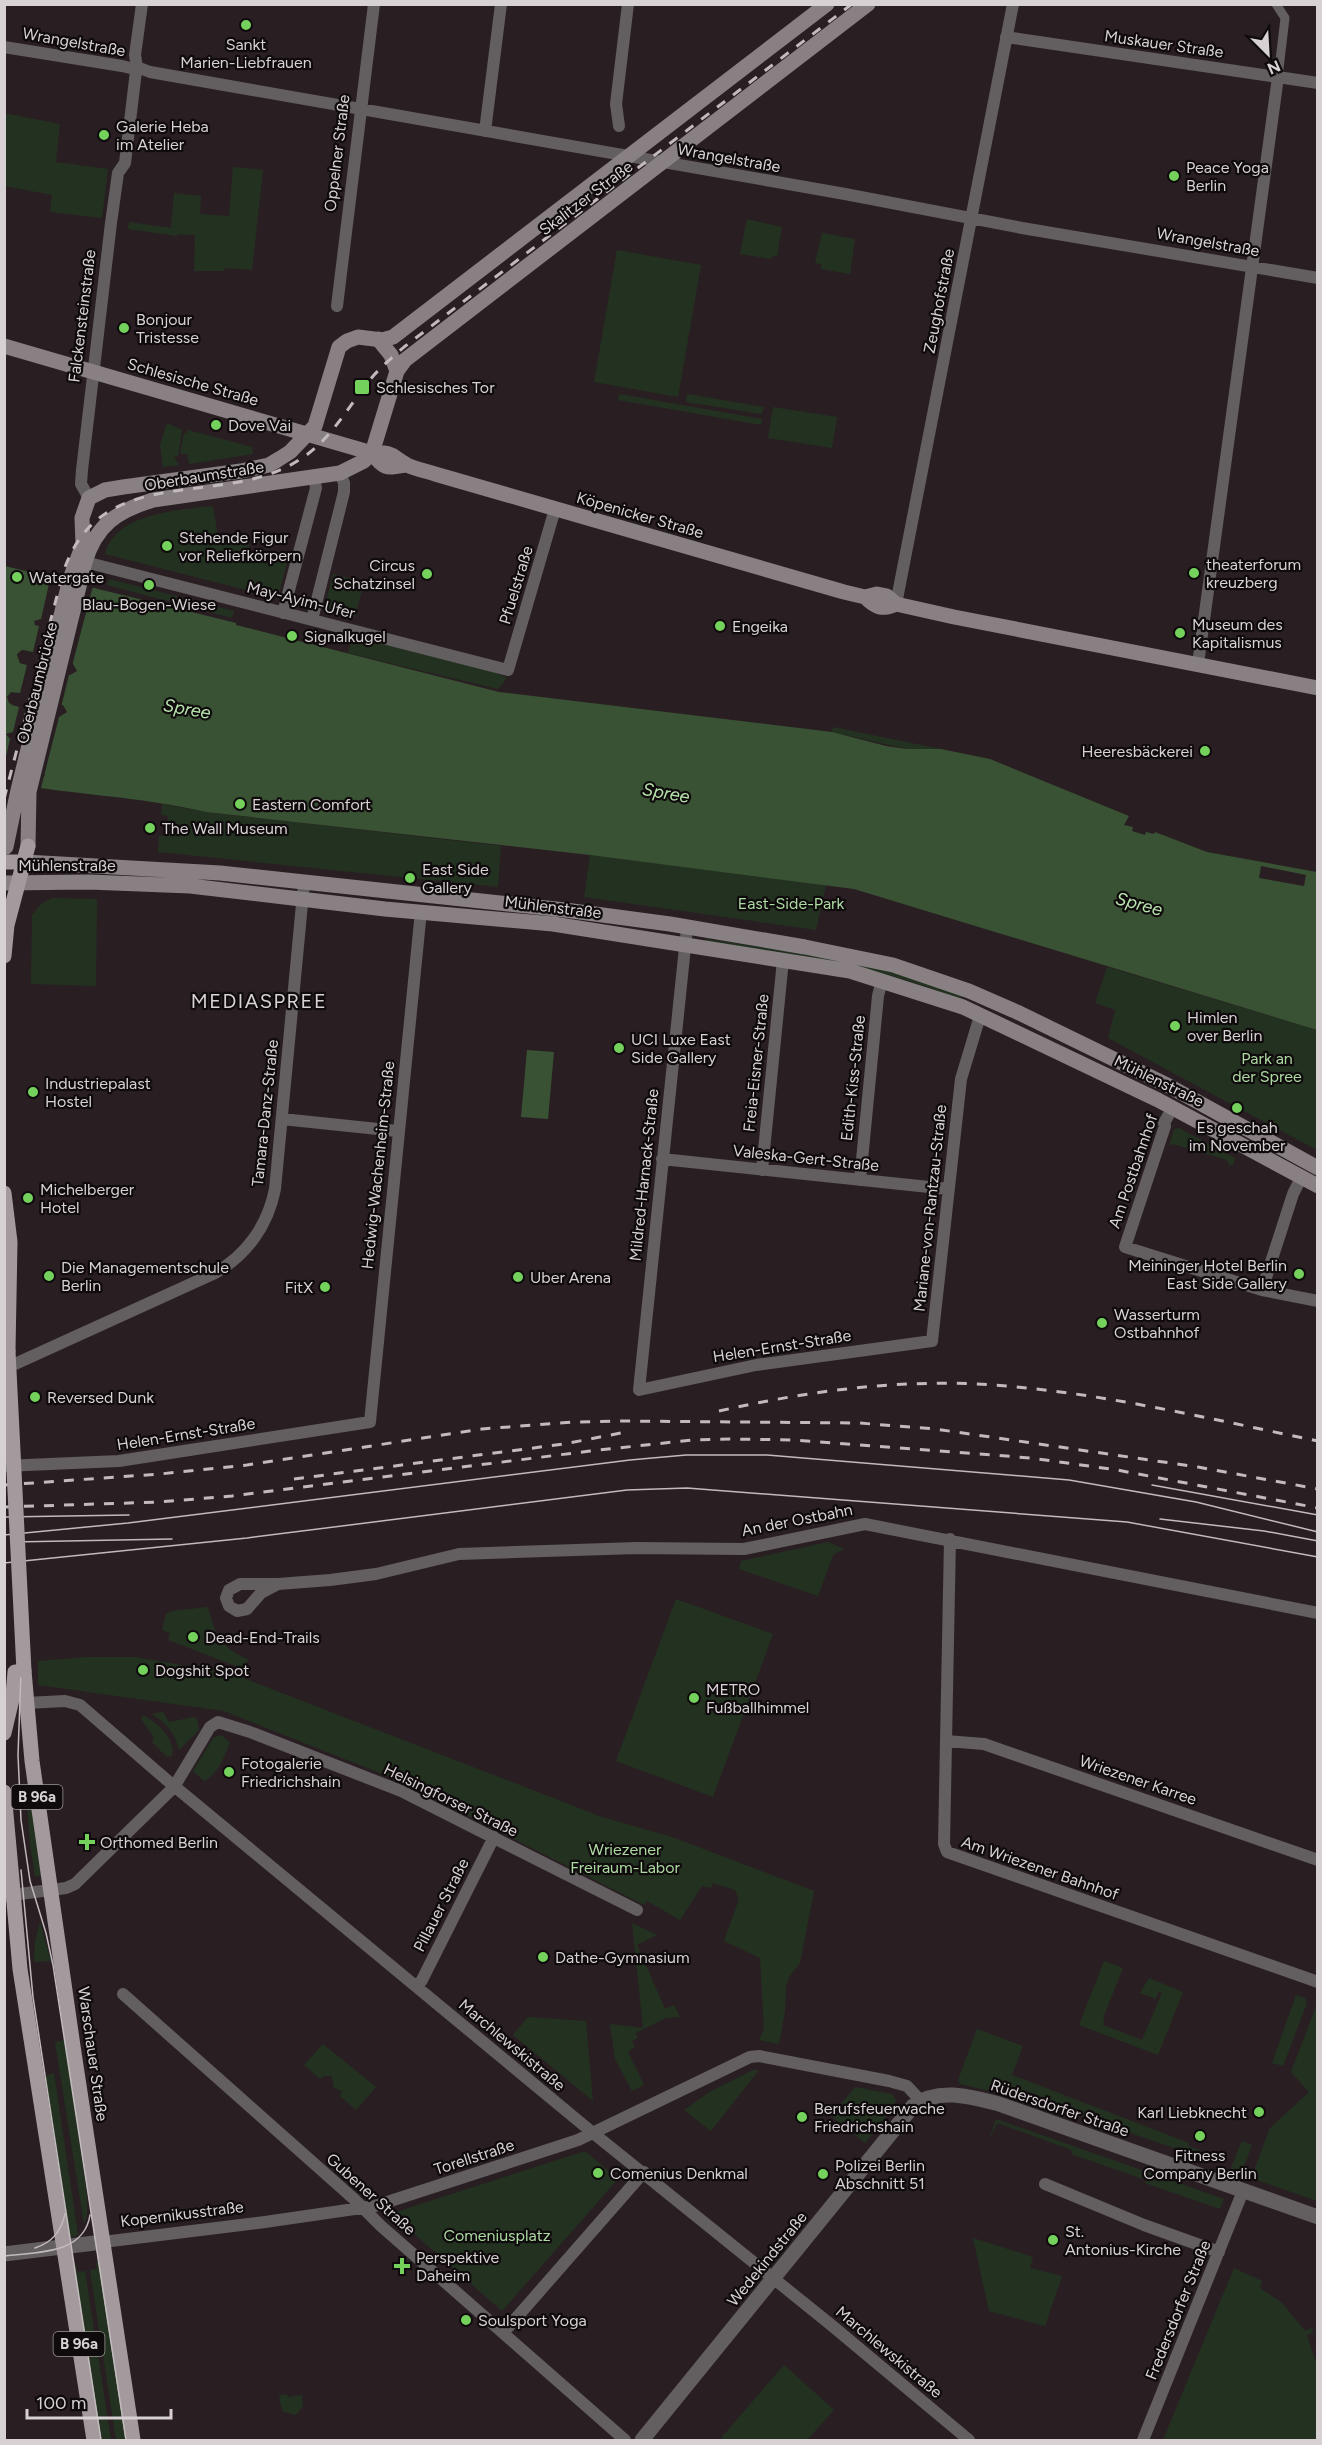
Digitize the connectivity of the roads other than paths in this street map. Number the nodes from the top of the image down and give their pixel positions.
1 (142, 4) edge
2 (374, 4) edge
3 (501, 4) edge
4 (628, 4) edge
5 (827, 4) edge
6 (868, 4) edge
7 (1013, 4) edge
8 (1276, 4) edge
9 (1006, 37) junction
10 (4, 47) edge
11 (136, 69) junction
12 (1278, 77) junction
13 (1317, 83) edge
14 (361, 109) junction
15 (619, 126) dead end
16 (485, 131) junction
17 (628, 157) junction
18 (661, 163) junction
19 (970, 218) junction
20 (1252, 267) junction
21 (1317, 278) edge
22 (337, 306) dead end
23 (378, 339) junction
24 (4, 346) edge
25 (397, 371) junction
26 (94, 372) junction
27 (308, 434) junction
28 (372, 453) junction
29 (340, 473) junction
30 (314, 477) junction
31 (89, 498) junction
32 (555, 509) junction
33 (80, 562) junction
34 (75, 581) joint
35 (896, 604) junction
36 (283, 613) junction
37 (312, 620) junction
38 (1198, 664) junction
39 (508, 670) joint
40 (1317, 688) edge
41 (23, 791) junction
42 (5, 854) edge
43 (25, 862) junction
44 (304, 883) junction
45 (11, 884) edge
46 (302, 900) junction
47 (421, 911) junction
48 (687, 928) junction
49 (685, 945) junction
50 (4, 956) edge
51 (783, 960) junction
52 (882, 980) junction
53 (988, 999) junction
54 (980, 1016) junction
55 (1181, 1093) junction
56 (1173, 1107) junction
57 (282, 1119) junction
58 (397, 1131) junction
59 (662, 1159) junction
60 (1317, 1168) edge
61 (762, 1170) junction
62 (1302, 1176) junction
63 (860, 1180) junction
64 (1317, 1186) edge
65 (948, 1189) junction
66 (4, 1193) edge
67 (1262, 1290) junction
68 (1317, 1301) edge
69 (932, 1341) joint
70 (4, 1369) edge
71 (639, 1389) joint
72 (370, 1422) joint
73 (4, 1466) edge
74 (4, 1472) edge
75 (950, 1539) junction
76 (278, 1584) dead end
77 (1317, 1613) edge
78 (20, 1672) junction
79 (19, 1704) junction
80 (4, 1733) edge
81 (946, 1741) junction
82 (174, 1787) junction
83 (4, 1792) edge
84 (494, 1838) junction
85 (1317, 1860) edge
86 (51, 1890) junction
87 (8, 1896) edge
88 (637, 1910) dead end
89 (1317, 1982) edge
90 (417, 1987) junction
91 (123, 1994) dead end
92 (921, 2101) junction
93 (593, 2133) junction
94 (644, 2172) junction
95 (1045, 2184) dead end
96 (1243, 2191) junction
97 (363, 2208) junction
98 (1317, 2217) edge
99 (103, 2242) junction
100 (65, 2247) junction
101 (1219, 2252) junction
102 (4, 2254) edge
103 (774, 2278) junction
104 (502, 2333) junction
105 (94, 2440) edge
106 (133, 2440) edge
107 (625, 2440) edge
108 (642, 2440) edge
109 (969, 2440) edge
110 (1143, 2440) edge

1 - 11 street, Falckensteinstraße
2 - 14 street, Oppelner Straße
3 - 16 street
4 - 15 street
5 - 17 main road, Skalitzer Straße
6 - 18 main road, Skalitzer Straße
7 - 9 street, Zeughofstraße
8 - 12 street
9 - 12 street, Muskauer Straße
9 - 19 street, Zeughofstraße
10 - 11 street, Wrangelstraße
11 - 14 street, Wrangelstraße
11 - 26 street, Falckensteinstraße
12 - 13 street, Muskauer Straße
12 - 20 street
14 - 16 street, Wrangelstraße
14 - 22 street, Oppelner Straße
16 - 17 street, Wrangelstraße
17 - 18 street, Wrangelstraße
17 - 23 main road, Skalitzer Straße
18 - 19 street, Wrangelstraße
18 - 25 main road, Skalitzer Straße
19 - 20 street, Wrangelstraße
19 - 35 street, Zeughofstraße
20 - 21 street, Wrangelstraße
20 - 38 street
23 - 25 main road
23 - 27 main road, Skalitzer Straße
24 - 26 main road, Schlesische Straße
25 - 28 main road, Skalitzer Straße
26 - 27 main road, Schlesische Straße
26 - 31 street, Falckensteinstraße
27 - 28 main road, Schlesische Straße
27 - 31 main road, Oberbaumstraße
28 - 29 main road, Oberbaumstraße
28 - 32 main road, Köpenicker Straße
29 - 30 main road, Oberbaumstraße
29 - 37 street
30 - 33 main road, Oberbaumstraße
30 - 36 street
31 - 33 main road, Falckensteinstraße
32 - 35 main road, Köpenicker Straße
32 - 39 street, Pfuelstraße
33 - 34 main road, Oberbaumstraße
33 - 36 street, May-Ayim-Ufer
34 - 41 main road, Oberbaumbrücke
35 - 38 main road, Köpenicker Straße
36 - 37 street, May-Ayim-Ufer
37 - 39 street, May-Ayim-Ufer
38 - 40 main road, Köpenicker Straße
41 - 42 main road
41 - 43 main road
42 - 43 main road
43 - 44 main road, Mühlenstraße
43 - 45 main road
44 - 46 street, Tamara-Danz-Straße
44 - 48 main road, Mühlenstraße
45 - 46 main road, Mühlenstraße
45 - 50 main road
46 - 47 main road, Mühlenstraße
46 - 57 street, Tamara-Danz-Straße
47 - 49 main road, Mühlenstraße
47 - 58 street, Hedwig-Wachenheim-Straße
48 - 49 street, Mildred-Harnack-Straße
48 - 53 main road, Mühlenstraße
49 - 51 main road, Mühlenstraße
49 - 59 street, Mildred-Harnack-Straße
51 - 52 main road, Mühlenstraße
51 - 61 street, Freia-Eisner-Straße
52 - 54 main road, Mühlenstraße
52 - 63 street, Edith-Kiss-Straße
53 - 54 main road
53 - 55 main road, Mühlenstraße
54 - 56 main road, Mühlenstraße
54 - 65 street, Mariane-von-Rantzau-Straße
55 - 56 main road
55 - 60 main road, Mühlenstraße
56 - 62 main road, Mühlenstraße
56 - 67 street, Am Postbahnhof
57 - 58 street
57 - 70 street, Tamara-Danz-Straße
58 - 72 street, Hedwig-Wachenheim-Straße
59 - 61 street, Valeska-Gert-Straße
59 - 71 street, Mildred-Harnack-Straße
61 - 63 street, Valeska-Gert-Straße
62 - 64 main road, Mühlenstraße
62 - 67 street
63 - 65 street, Valeska-Gert-Straße
65 - 69 street, Mariane-von-Rantzau-Straße
66 - 78 main road, B 96a, bridge
67 - 68 street, Am Postbahnhof
69 - 71 street, Helen-Ernst-Straße
72 - 73 street, Helen-Ernst-Straße
74 - 78 main road, B 96a
75 - 76 street, An der Ostbahn
75 - 77 street, An der Ostbahn
75 - 81 street, Am Wriezener Bahnhof
78 - 79 main road, Warschauer Straße / B 96a
79 - 80 main road, Warschauer Straße / B 96a
79 - 82 street, Marchlewskistraße
79 - 86 main road, Warschauer Straße / B 96a
81 - 85 street, Wriezener Karree
81 - 89 street, Am Wriezener Bahnhof
82 - 84 street, Helsingforser Straße
82 - 86 street
82 - 90 street, Marchlewskistraße
83 - 87 main road, B 96a
84 - 88 street, Helsingforser Straße
84 - 90 street, Pillauer Straße
86 - 87 street
86 - 99 main road, Warschauer Straße / B 96a
87 - 100 main road, B 96a
90 - 93 street, Marchlewskistraße
91 - 97 street, Gubener Straße
92 - 93 street
92 - 96 street, Rüdersdorfer Straße
92 - 103 street, Wedekindstraße
93 - 94 street, Marchlewskistraße
93 - 97 street, Torellstraße
94 - 103 street, Marchlewskistraße
94 - 104 street
95 - 101 street
96 - 98 street, Rüdersdorfer Straße
96 - 101 street, Fredersdorfer Straße
97 - 99 street, Kopernikusstraße
97 - 104 street, Gubener Straße
99 - 100 street, Kopernikusstraße
99 - 106 main road, Warschauer Straße / B 96a
100 - 102 street, Kopernikusstraße
100 - 105 main road, B 96a
101 - 110 street, Fredersdorfer Straße
103 - 108 street, Wedekindstraße
103 - 109 street, Marchlewskistraße
104 - 107 street, Gubener Straße

